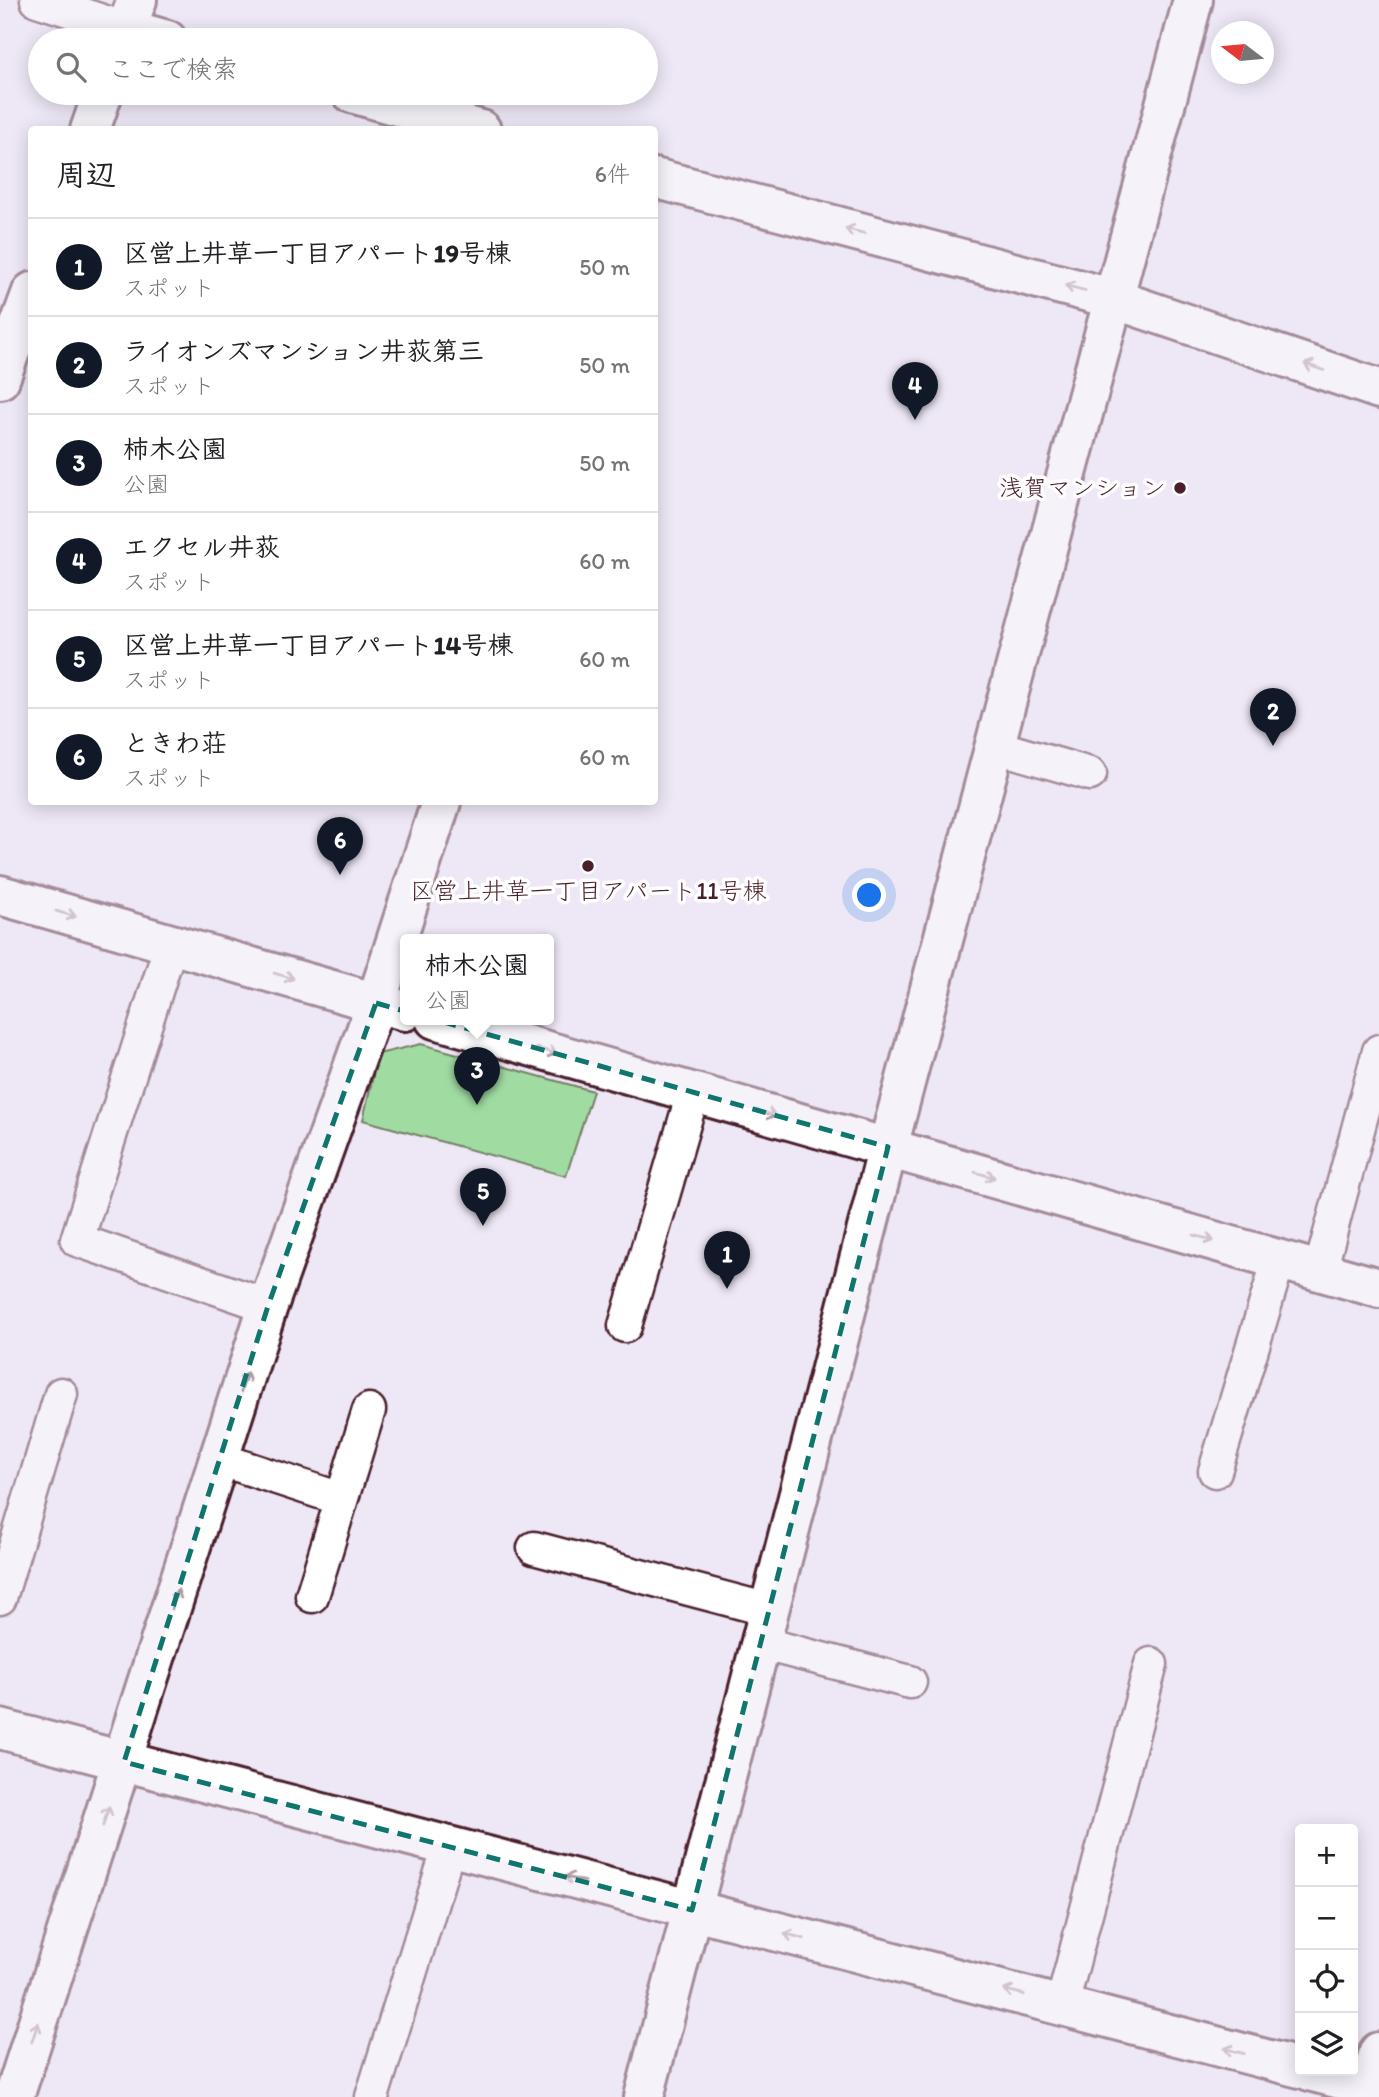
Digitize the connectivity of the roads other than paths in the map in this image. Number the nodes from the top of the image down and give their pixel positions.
1 (37, 0) edge
2 (1193, 0) edge
3 (129, 23) edge
4 (99, 105) edge
5 (394, 105) edge
6 (91, 126) edge
7 (467, 126) edge
8 (658, 179) edge
9 (1111, 298) junction
10 (28, 303) edge
11 (0, 379) edge
12 (1379, 389) edge
13 (994, 746) junction
14 (1090, 774) dead end
15 (440, 805) edge
16 (0, 895) edge
17 (409, 934) edge
18 (171, 944) junction
19 (400, 970) edge
20 (391, 1007) edge
21 (456, 1025) edge
22 (1379, 1051) edge
23 (693, 1093) junction
24 (888, 1147) junction
25 (1279, 1259) junction
26 (1320, 1271) junction
27 (1379, 1288) edge
28 (268, 1306) junction
29 (625, 1326) dead end
30 (61, 1394) dead end
31 (369, 1410) dead end
32 (219, 1459) junction
33 (1214, 1471) dead end
34 (341, 1499) junction
35 (534, 1548) dead end
36 (312, 1596) dead end
37 (0, 1598) edge
38 (765, 1627) junction
39 (1151, 1664) dead end
40 (909, 1682) dead end
41 (0, 1729) edge
42 (124, 1762) junction
43 (449, 1847) junction
44 (692, 1910) junction
45 (1062, 2005) junction
46 (1295, 2067) edge
47 (1342, 2076) edge
48 (1373, 2081) edge
49 (14, 2097) edge
50 (372, 2097) edge
51 (644, 2097) edge

1 - 3 lane
2 - 9 street
4 - 6 street
5 - 7 street
9 -> 8 street
12 -> 9 street
9 - 13 street
10 - 11 street
13 - 14 lane
13 - 24 street
15 - 17 street
16 -> 18 street
18 -> 20 street
18 - 28 lane
19 - 20 street
20 - 28 street
21 -> 23 street
22 - 26 lane
23 -> 24 street
23 - 29 lane
24 -> 25 street
24 - 38 street
25 - 26 street
25 - 33 lane
26 - 27 street
32 -> 28 street
30 - 37 lane
31 - 34 lane
32 - 34 lane
42 -> 32 street
34 - 36 lane
35 - 38 lane
38 - 40 lane
38 - 44 street
39 - 45 lane
41 - 42 street
42 - 43 street
49 -> 42 street
44 -> 43 street
43 - 50 lane
45 -> 44 street
44 - 51 street
46 -> 45 street
47 - 48 street

